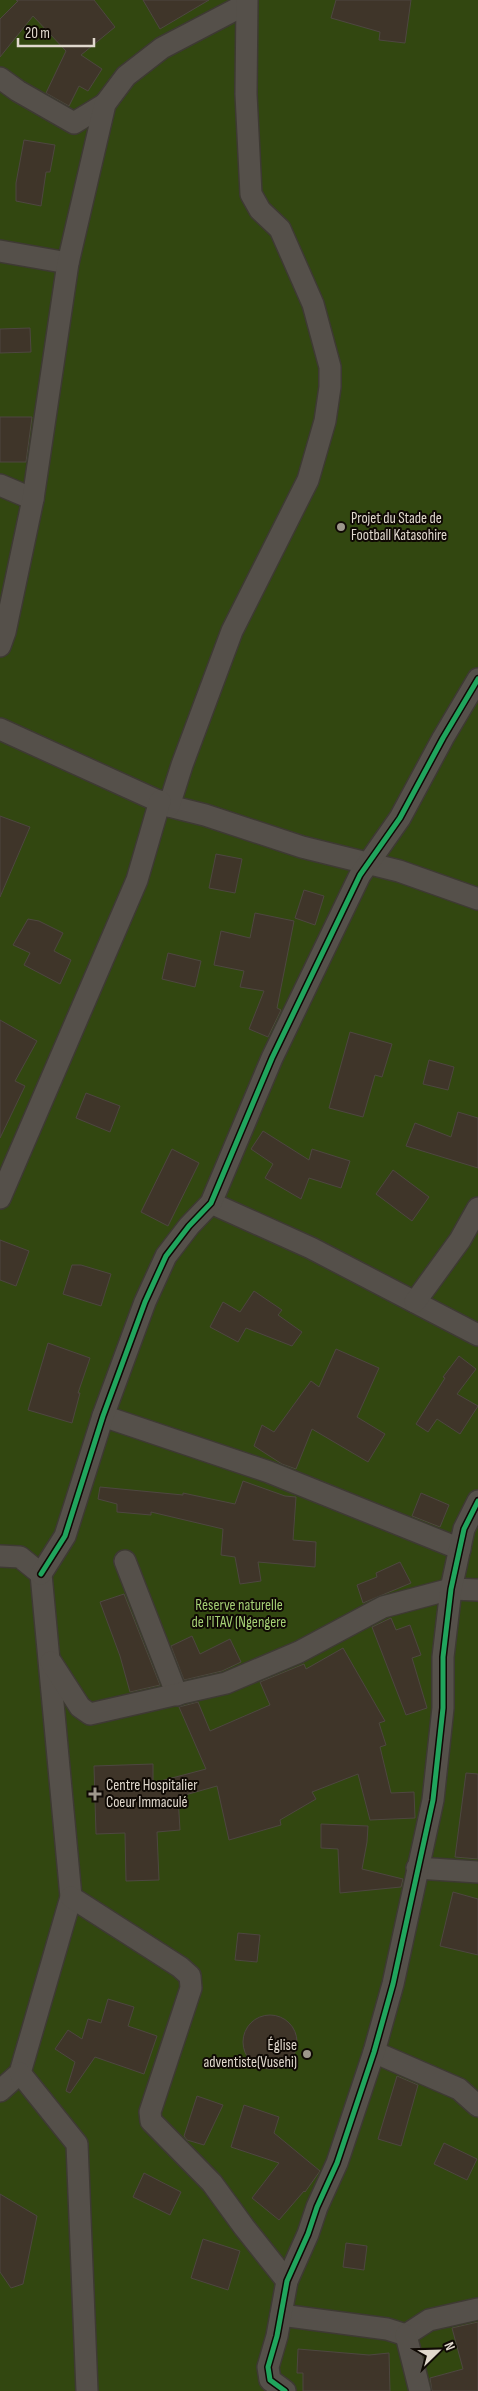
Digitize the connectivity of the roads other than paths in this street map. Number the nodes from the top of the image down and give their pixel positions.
1 (247, 2) edge
2 (0, 78) edge
3 (105, 104) junction
4 (0, 251) edge
5 (68, 263) junction
6 (0, 485) edge
7 (33, 499) junction
8 (0, 646) edge
9 (478, 679) edge
10 (0, 729) edge
11 (165, 804) junction
12 (369, 863) junction
13 (478, 900) edge
14 (0, 1198) edge
15 (211, 1203) junction
16 (478, 1208) edge
17 (415, 1302) junction
18 (478, 1335) edge
19 (103, 1416) junction
20 (478, 1501) edge
21 (460, 1548) junction
22 (0, 1556) edge
23 (125, 1561) dead end
24 (41, 1574) junction
25 (451, 1589) junction
26 (478, 1590) edge
27 (47, 1655) junction
28 (177, 1695) junction
29 (417, 1868) junction
30 (478, 1872) edge
31 (71, 1897) junction
32 (374, 2052) junction
33 (20, 2073) junction
34 (0, 2091) edge
35 (478, 2106) edge
36 (287, 2281) junction
37 (478, 2309) edge
38 (281, 2315) junction
39 (406, 2335) junction
40 (272, 2387) edge
41 (86, 2391) edge
42 (420, 2391) edge

1 - 3 street
1 - 11 street
2 - 3 street
3 - 5 street
4 - 5 street
5 - 7 street
6 - 7 street
7 - 8 street
9 - 12 street
10 - 11 street
11 - 12 street
11 - 14 street
12 - 13 street
12 - 15 street
15 - 17 street
15 - 19 street
16 - 17 street
17 - 18 street
19 - 21 street
19 - 24 street
20 - 21 street
21 - 25 street
22 - 24 street
23 - 28 street
24 - 27 street
25 - 26 street
25 - 28 street
25 - 29 street
27 - 28 street
27 - 31 street
29 - 30 street
29 - 32 street
31 - 33 street
31 - 36 street
32 - 35 street
32 - 36 street
33 - 34 street
33 - 41 street
36 - 38 street
37 - 39 street
38 - 39 street
38 - 40 street
39 - 42 street

